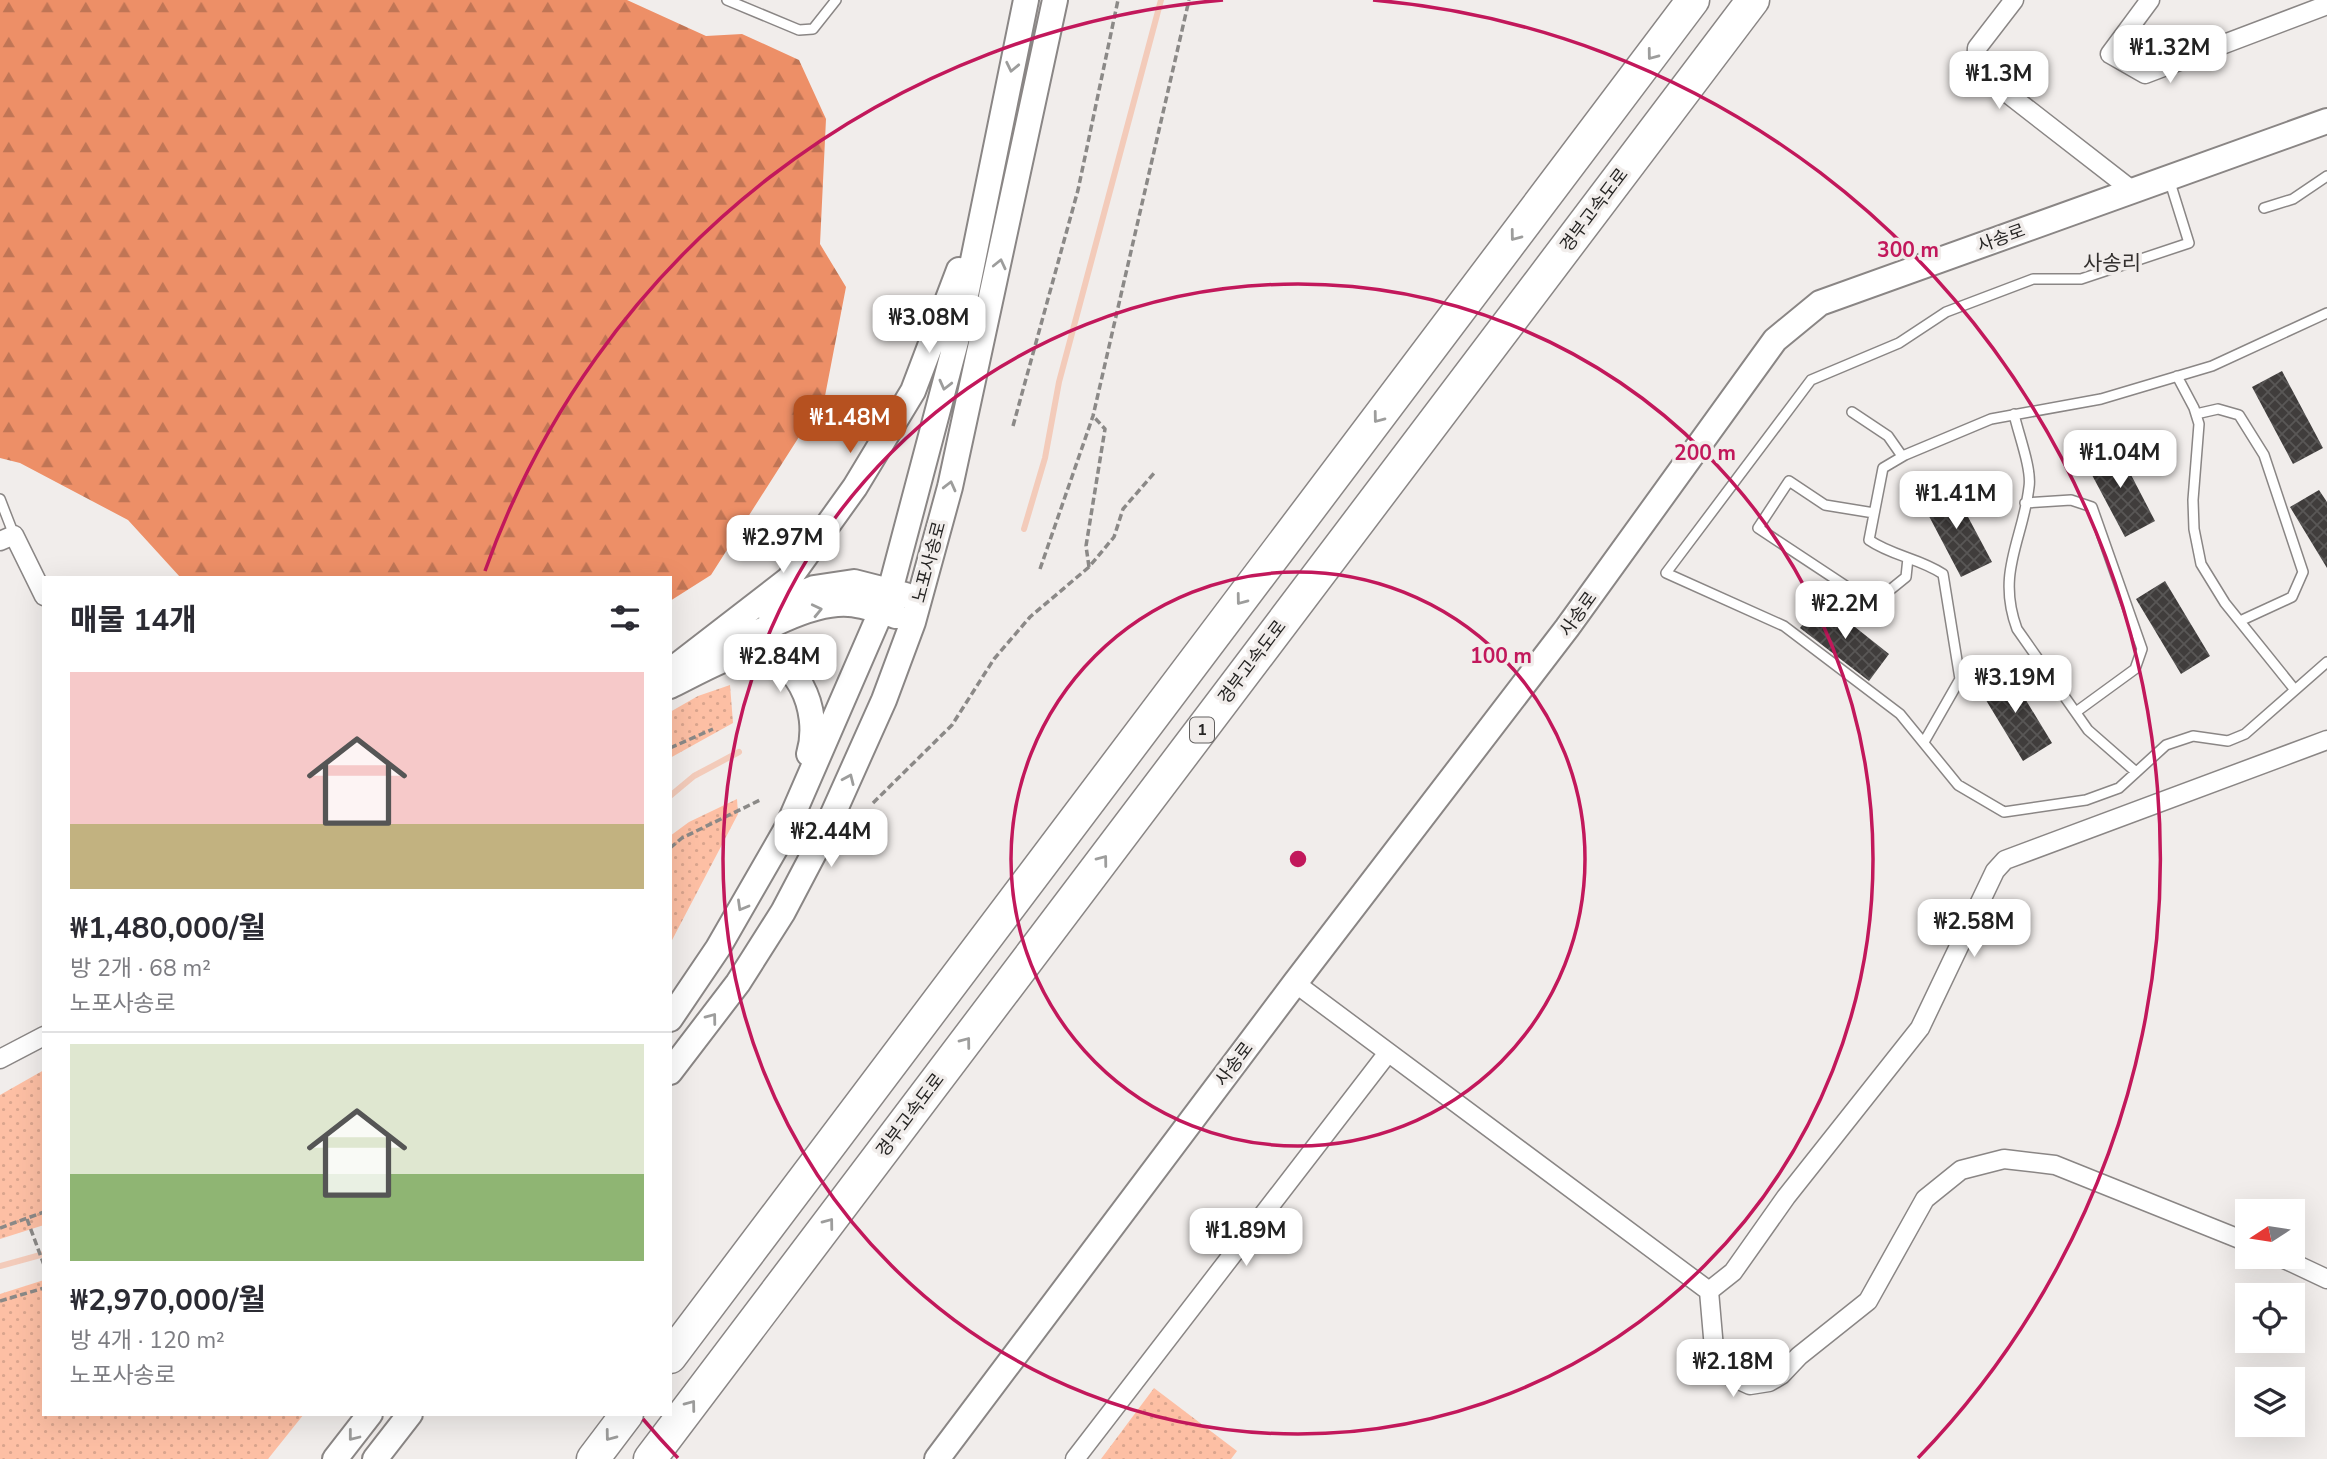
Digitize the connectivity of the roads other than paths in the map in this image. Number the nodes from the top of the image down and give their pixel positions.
1 (727, 0) edge
2 (836, 0) edge
3 (1026, 0) edge
4 (1055, 0) edge
5 (1693, 0) edge
6 (1753, 0) edge
7 (2014, 0) edge
8 (2150, 0) edge
9 (2327, 5) edge
10 (2327, 121) edge
11 (2327, 176) edge
12 (2169, 178) junction
13 (2133, 191) junction
14 (983, 207) junction
15 (2263, 208) dead end
16 (2327, 313) edge
17 (2177, 376) junction
18 (1852, 412) dead end
19 (2014, 414) junction
20 (2196, 414) junction
21 (1902, 456) junction
22 (0, 499) edge
23 (2025, 503) junction
24 (1874, 513) junction
25 (7, 538) edge
26 (1908, 558) junction
27 (42, 593) edge
28 (886, 601) junction
29 (916, 611) junction
30 (2240, 621) junction
31 (2327, 662) edge
32 (672, 670) edge
33 (672, 671) edge
34 (672, 685) edge
35 (672, 685) edge
36 (2295, 690) junction
37 (2076, 712) junction
38 (2327, 740) edge
39 (1924, 742) junction
40 (2136, 772) junction
41 (794, 811) junction
42 (1295, 983) junction
43 (672, 1016) edge
44 (42, 1037) edge
45 (1387, 1054) junction
46 (0, 1059) edge
47 (672, 1069) edge
48 (2235, 1237) edge
49 (2305, 1269) edge
50 (2327, 1279) edge
51 (1709, 1291) junction
52 (672, 1354) edge
53 (368, 1416) edge
54 (408, 1416) edge
55 (625, 1416) edge
56 (335, 1459) edge
57 (375, 1459) edge
58 (593, 1459) edge
59 (650, 1459) edge
60 (937, 1459) edge
61 (1075, 1459) edge

1 - 2 lane
3 -> 14 main road, 노포사송로
29 -> 4 main road, 노포사송로
5 -> 52 highway
59 -> 6 highway, 경부고속도로 / 1
7 - 13 street
8 - 9 street
10 - 12 main road, 사송로
11 - 15 lane
12 - 13 main road, 사송로
12 - 39 lane
13 - 42 main road, 사송로
14 -> 28 main road, 노포사송로
14 - 32 main road
16 - 17 lane
17 - 19 lane
17 - 20 lane
18 - 21 lane
19 - 21 lane
19 - 23 lane
20 - 30 lane
20 - 30 lane
21 - 24 lane
22 - 25 lane
23 - 37 lane
23 - 37 lane
24 - 26 lane
24 - 26 lane
25 - 27 street
26 - 39 lane
28 - 29 main road
28 - 33 main road
34 -> 28 main road
28 - 41 main road, 노포사송로
47 -> 29 main road, 노포사송로
30 - 36 lane
31 - 36 lane
35 - 41 main road
36 - 40 lane
37 - 40 lane
38 - 51 street
39 - 40 lane
41 -> 43 main road, 노포사송로
42 - 45 street
42 - 60 main road, 사송로
44 - 46 street
45 - 51 street
45 - 61 street
48 - 51 street
49 - 50 street
53 -> 56 main road
54 - 57 main road
55 -> 58 highway

